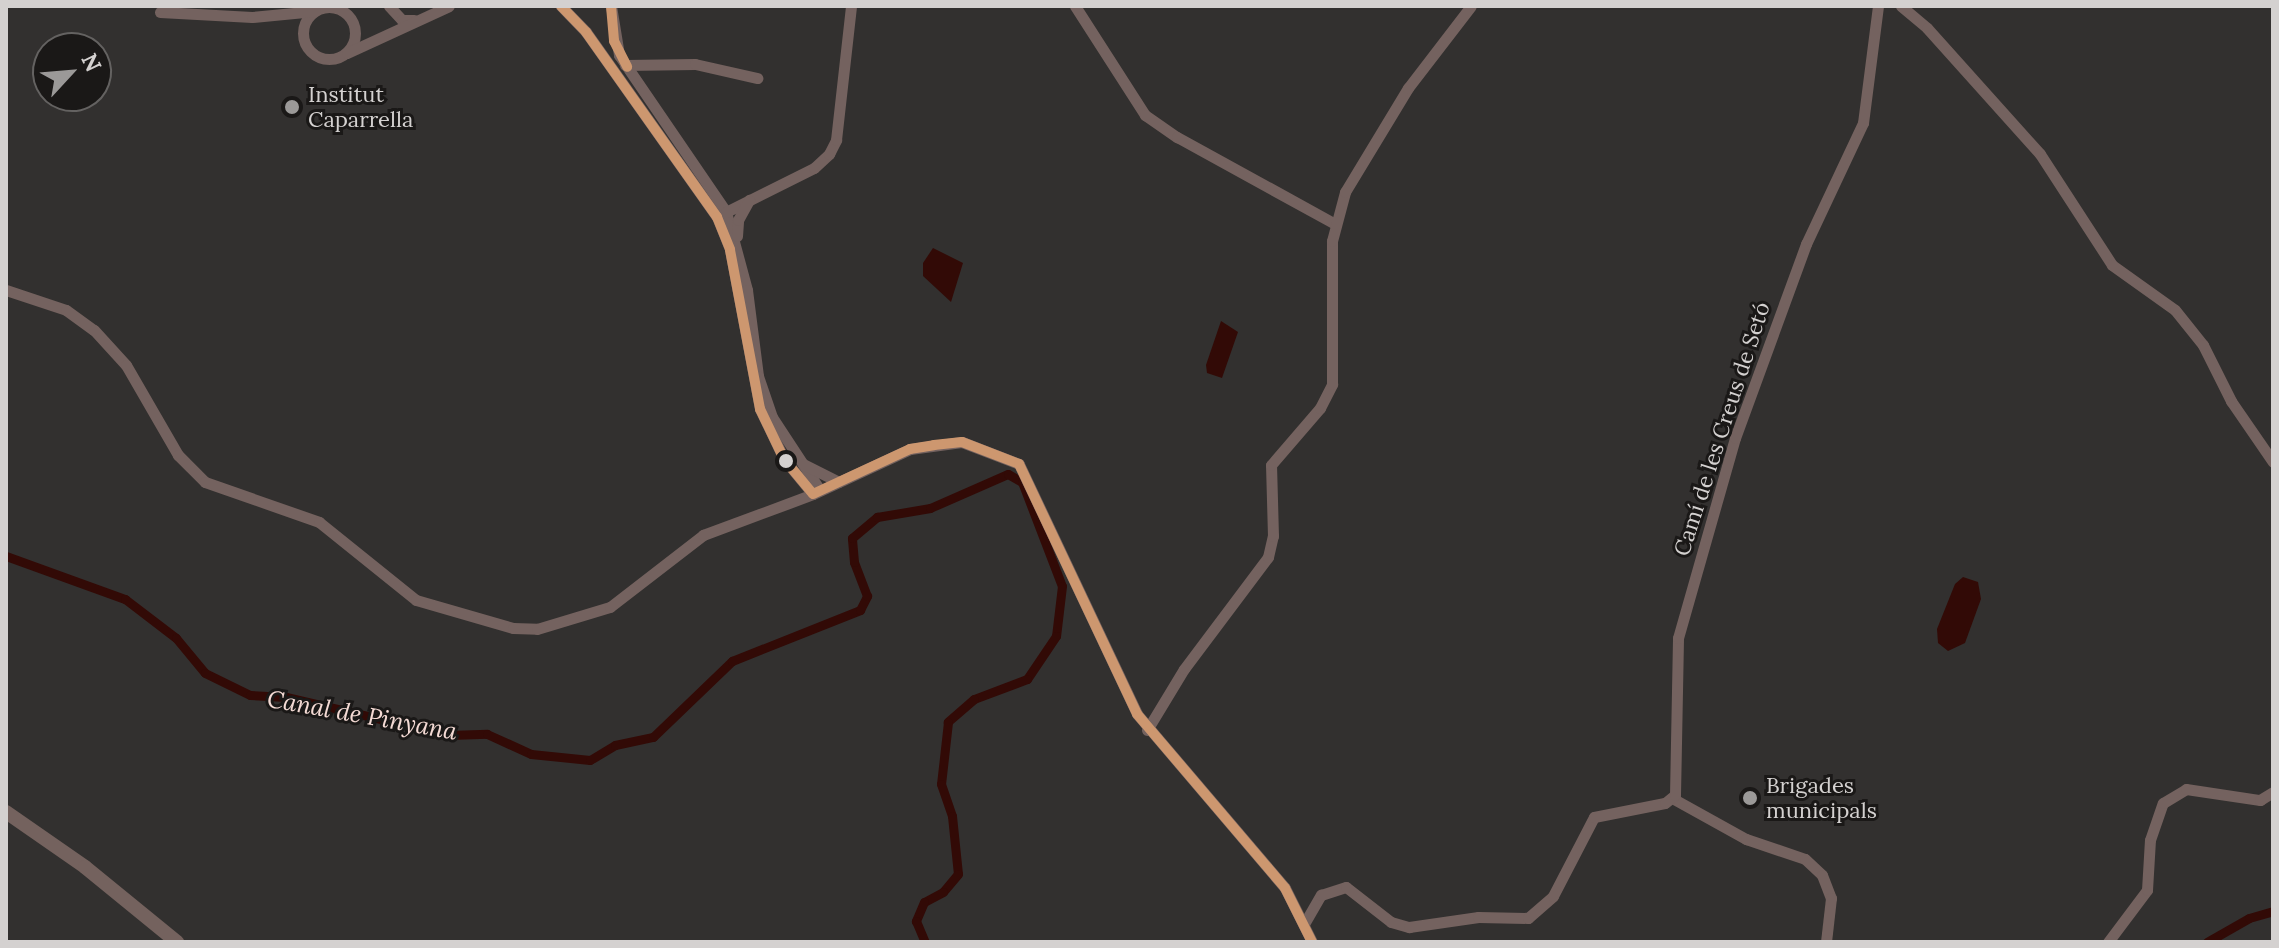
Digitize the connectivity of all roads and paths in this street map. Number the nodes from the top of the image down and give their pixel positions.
1 (389, 6) edge
2 (449, 6) edge
3 (561, 6) edge
4 (851, 6) edge
5 (1075, 6) edge
6 (1471, 6) edge
7 (1878, 6) edge
8 (1901, 6) edge
9 (324, 8) edge
10 (612, 8) edge
11 (160, 12) dead end
12 (415, 20) junction
13 (346, 53) junction
14 (625, 65) junction
15 (757, 78) dead end
16 (713, 189) junction
17 (701, 196) junction
18 (749, 200) junction
19 (726, 212) junction
20 (1335, 224) junction
21 (725, 237) junction
22 (737, 245) junction
23 (6, 290) edge
24 (2273, 462) edge
25 (796, 466) junction
26 (839, 482) junction
27 (816, 492) junction
28 (796, 499) junction
29 (1147, 730) junction
30 (2273, 792) edge
31 (1672, 798) junction
32 (6, 812) edge
33 (1304, 924) junction
34 (177, 942) edge
35 (1312, 942) edge
36 (1826, 942) edge
37 (2108, 942) edge

1 - 12 street
2 - 12 street
3 - 17 street
4 - 18 street
5 - 20 street
6 - 20 street
7 - 31 street, Camí de les Creus de Setó
8 - 24 street
9 - 11 street
9 - 13 street
9 - 13 street
10 - 14 street
12 - 13 street
14 - 15 street
14 - 16 street
16 - 18 street
16 - 19 street
17 - 19 street
17 - 21 street
18 - 19 street
18 - 22 street
19 - 21 street
19 - 22 street
20 - 29 street
21 - 25 street
22 - 25 street
23 - 28 street
25 - 26 street
25 - 27 street
25 - 28 street
26 - 27 street
26 - 29 street
27 - 28 street
29 - 33 street
30 - 37 street
31 - 33 street
31 - 36 street
32 - 34 main road
33 - 35 street

